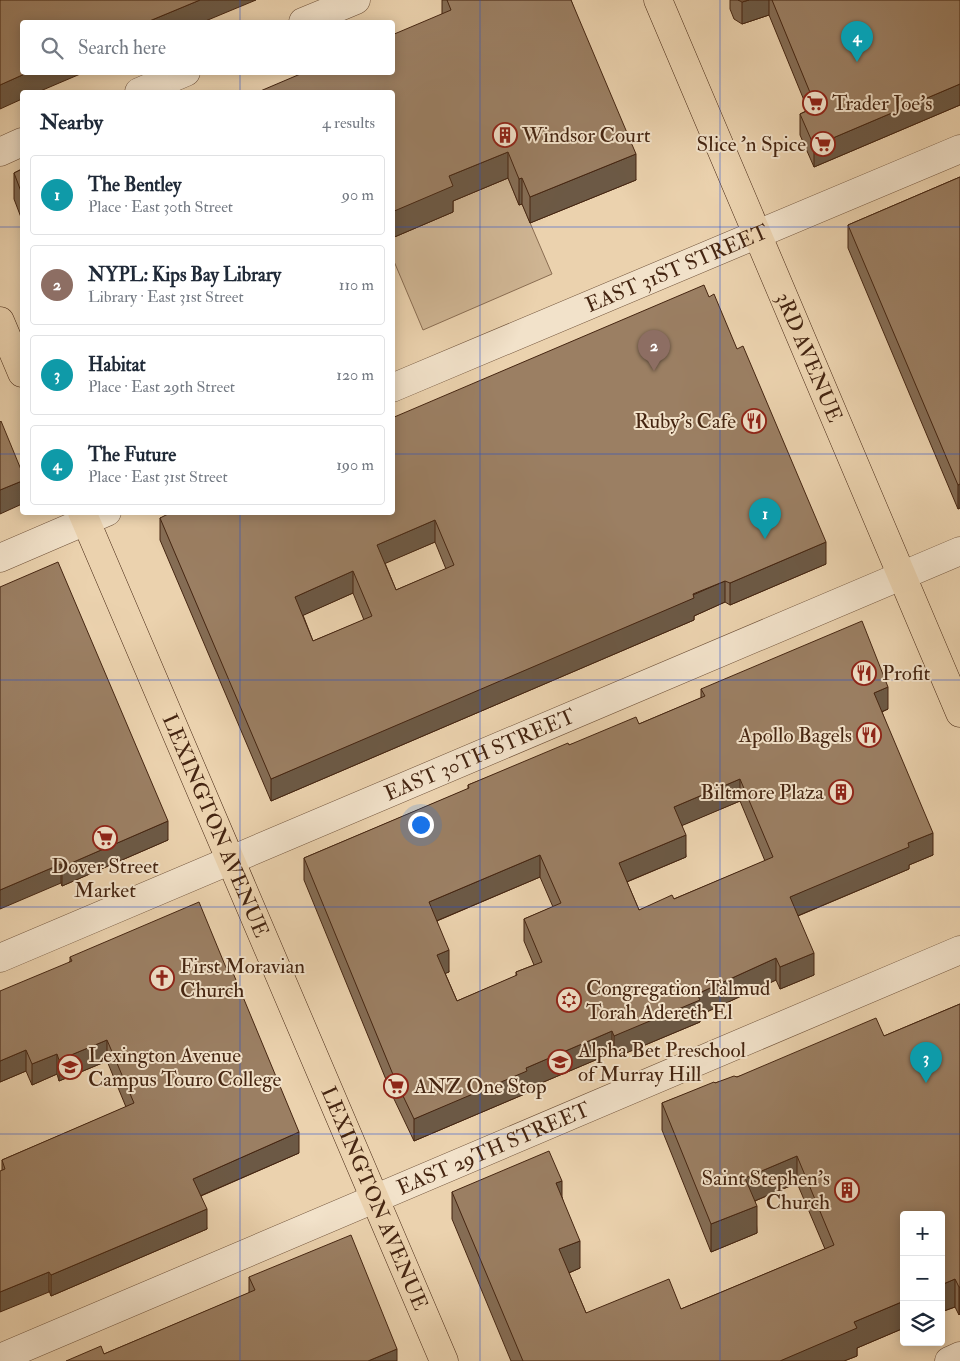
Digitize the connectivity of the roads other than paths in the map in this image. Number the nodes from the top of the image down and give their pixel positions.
1 (356, 0) edge
2 (658, 0) edge
3 (308, 20) edge
4 (179, 75) edge
5 (144, 90) edge
6 (20, 143) edge
7 (960, 149) edge
8 (0, 152) edge
9 (758, 235) junction
10 (0, 321) edge
11 (20, 368) edge
12 (395, 387) edge
13 (92, 516) edge
14 (960, 552) edge
15 (0, 558) edge
16 (902, 576) junction
17 (960, 713) edge
18 (231, 860) junction
19 (960, 950) edge
20 (0, 958) edge
21 (375, 1199) junction
22 (960, 1356) edge
23 (0, 1358) edge
24 (444, 1361) edge
25 (949, 1361) edge

1 - 3 street
2 - 9 main road, 3RD AVENUE
4 - 5 street
6 - 8 street
7 - 9 street, EAST 31ST STREET
9 - 12 street, EAST 31ST STREET
9 - 16 main road, 3RD AVENUE
10 - 11 main road
13 - 15 street
13 - 18 main road, LEXINGTON AVENUE
14 - 16 street, EAST 30TH STREET
16 - 17 main road, 3RD AVENUE
16 - 18 street, EAST 30TH STREET
18 - 20 street, EAST 30TH STREET
18 - 21 main road, LEXINGTON AVENUE
19 - 21 street, EAST 29TH STREET
21 - 23 street, EAST 29TH STREET
21 - 24 main road, LEXINGTON AVENUE
22 - 25 street

